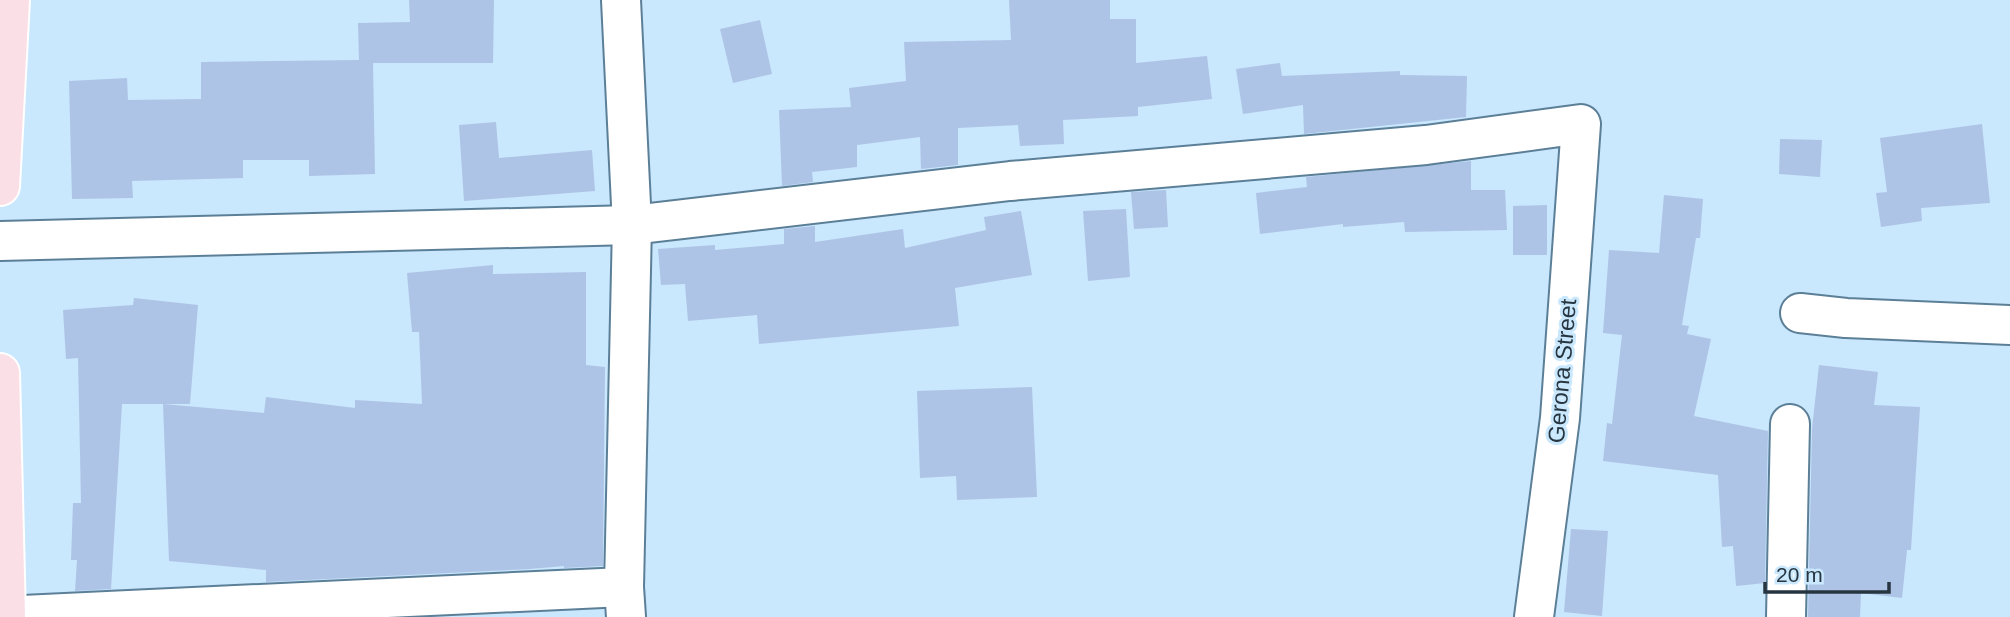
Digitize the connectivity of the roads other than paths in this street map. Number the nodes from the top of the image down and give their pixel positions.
1 (10, 0) edge
2 (621, 0) edge
3 (0, 186) edge
4 (632, 225) junction
5 (0, 241) edge
6 (1800, 313) dead end
7 (2010, 325) edge
8 (0, 373) edge
9 (1790, 424) dead end
10 (625, 602) edge
11 (4, 616) edge
12 (1534, 617) edge
13 (1786, 617) edge

1 - 3 main road
2 - 4 street
4 - 5 street
4 - 10 street
4 - 12 street, Gerona Street
6 - 7 street
8 - 11 main road
9 - 13 street
10 - 11 street

